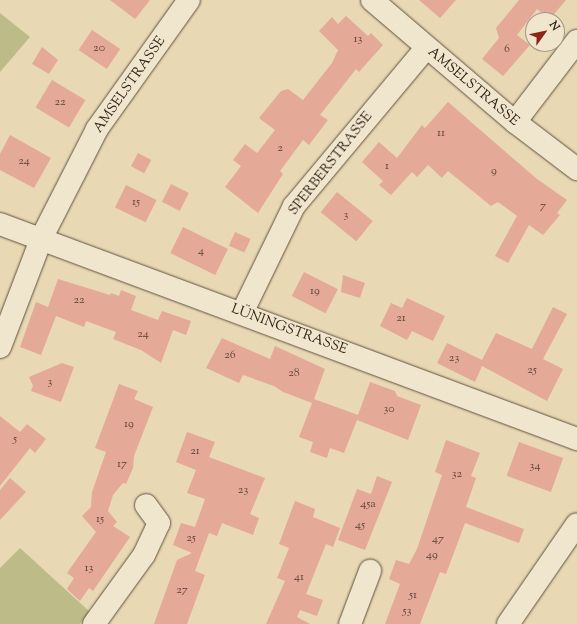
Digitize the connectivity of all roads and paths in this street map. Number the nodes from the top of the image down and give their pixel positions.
1 (189, 0) edge
2 (372, 0) edge
3 (577, 41) edge
4 (426, 48) junction
5 (515, 122) junction
6 (577, 169) edge
7 (0, 224) edge
8 (42, 237) junction
9 (242, 313) junction
10 (0, 347) edge
11 (577, 439) edge
12 (146, 504) dead end
13 (577, 524) edge
14 (370, 571) dead end
15 (94, 624) edge
16 (350, 624) edge
17 (508, 624) edge

1 - 8 street, AMSELSTRASSE
2 - 4 street, AMSELSTRASSE
3 - 5 street
4 - 5 street, AMSELSTRASSE
4 - 9 street, SPERBERSTRASSE
5 - 6 street, AMSELSTRASSE
7 - 8 street, LÜNINGSTRASSE
8 - 9 street, LÜNINGSTRASSE
8 - 10 street, AMSELSTRASSE
9 - 11 street, LÜNINGSTRASSE
12 - 15 street
13 - 17 street
14 - 16 street

